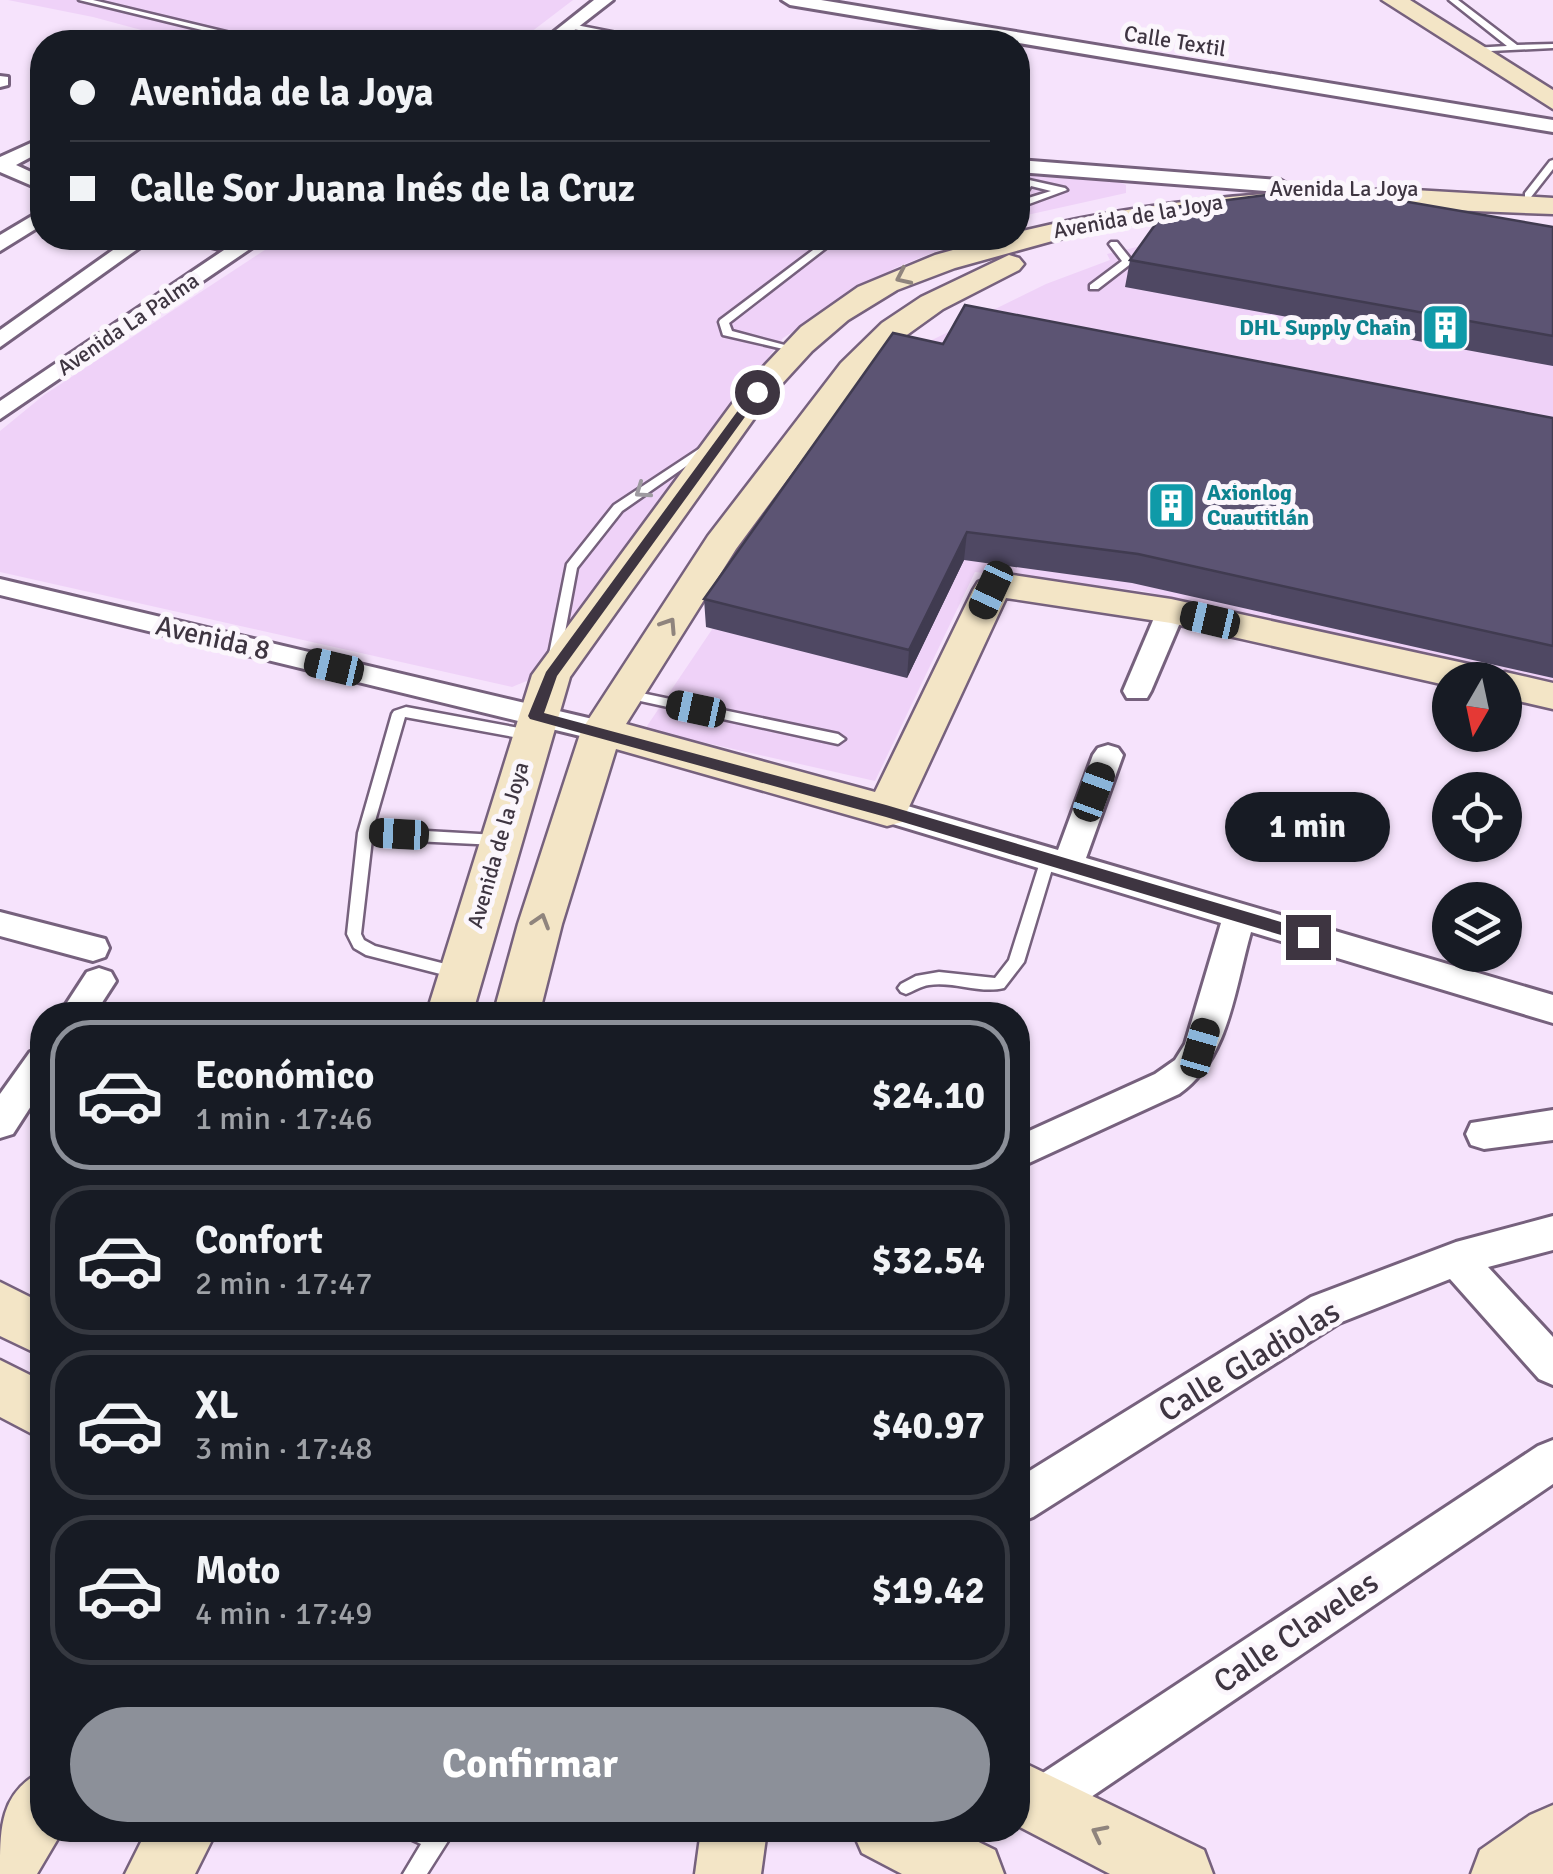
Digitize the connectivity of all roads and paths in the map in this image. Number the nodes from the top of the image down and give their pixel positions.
1 (82, 0) edge
2 (606, 0) edge
3 (790, 0) edge
4 (1453, 0) edge
5 (1398, 1) edge
6 (571, 26) junction
7 (210, 30) edge
8 (566, 30) edge
9 (591, 30) edge
10 (972, 30) edge
11 (1030, 40) edge
12 (1553, 46) edge
13 (1495, 48) junction
14 (1553, 82) edge
15 (1553, 101) edge
16 (1553, 126) edge
17 (30, 150) edge
18 (1553, 162) edge
19 (0, 165) edge
20 (1030, 168) edge
21 (30, 179) edge
22 (1137, 187) junction
23 (1545, 193) edge
24 (1553, 216) edge
25 (1030, 223) edge
26 (30, 224) edge
27 (1553, 230) edge
28 (1066, 242) junction
29 (1114, 244) junction
30 (0, 245) edge
31 (1030, 248) edge
32 (125, 250) edge
33 (238, 250) edge
34 (818, 250) edge
35 (1015, 250) edge
36 (983, 255) edge
37 (1039, 267) dead end
38 (1094, 288) dead end
39 (0, 340) edge
40 (792, 350) junction
41 (0, 412) edge
42 (723, 436) junction
43 (656, 530) junction
44 (722, 544) junction
45 (0, 587) edge
46 (1170, 611) junction
47 (1432, 669) edge
48 (550, 675) junction
49 (1522, 689) edge
50 (1137, 691) dead end
51 (624, 694) junction
52 (1553, 696) edge
53 (478, 714) junction
54 (532, 726) junction
55 (601, 731) junction
56 (838, 739) dead end
57 (1108, 754) dead end
58 (886, 811) junction
59 (365, 832) junction
60 (501, 841) junction
61 (1058, 862) junction
62 (1239, 916) junction
63 (0, 924) edge
64 (93, 948) dead end
65 (461, 974) junction
66 (100, 981) dead end
67 (906, 988) dead end
68 (85, 1002) edge
69 (453, 1002) edge
70 (519, 1002) edge
71 (1553, 1009) edge
72 (30, 1079) edge
73 (0, 1123) edge
74 (1553, 1125) edge
75 (1484, 1134) dead end
76 (1030, 1148) edge
77 (1553, 1234) edge
78 (1456, 1259) junction
79 (0, 1306) edge
80 (30, 1324) edge
81 (1553, 1366) edge
82 (0, 1386) edge
83 (30, 1405) edge
84 (1553, 1460) edge
85 (1030, 1495) edge
86 (1030, 1797) edge
87 (1030, 1799) edge
88 (30, 1824) edge
89 (1553, 1838) edge
90 (436, 1842) edge
91 (732, 1842) edge
92 (909, 1842) edge
93 (0, 1874) edge
94 (414, 1874) edge
95 (728, 1874) edge
96 (972, 1874) edge
97 (1180, 1874) edge
98 (1504, 1874) edge

1 - 7 lane
2 - 6 street
3 - 10 street, Calle Textil
4 - 13 lane
5 - 13 main road
6 - 8 street
6 - 9 lane
11 - 16 street, Calle Textil
12 - 13 lane
13 - 14 main road
13 - 15 main road
17 - 19 street
18 - 23 lane
19 - 21 street
20 - 22 street
22 - 23 main road, Avenida La Joya
22 - 25 main road, Avenida La Joya
23 - 28 main road, Avenida de la Joya
24 - 28 main road, Avenida de la Joya
26 - 30 street
27 - 29 main road, Avenida La Joya
28 - 29 main road, Avenida La Joya
28 - 31 main road, Avenida de la Joya
29 - 38 lane
32 - 39 street
33 - 41 street, Avenida La Palma
34 - 40 lane
35 - 36 main road, Avenida de la Joya
36 - 37 main road
36 -> 40 main road, Avenida de la Joya
36 - 44 main road, Avenida de la Joya
40 - 42 main road, Avenida de la Joya
42 - 43 main road, Avenida de la Joya
42 -> 48 lane
43 - 44 main road
43 - 48 main road, Avenida de la Joya
51 -> 44 main road, Avenida de la Joya
45 - 53 street, Avenida 8
46 - 47 main road
46 - 50 street
46 - 58 main road
48 - 54 main road, Avenida de la Joya
49 - 52 main road
51 - 55 main road, Avenida de la Joya
51 - 56 lane
53 - 54 street, Avenida 8
53 - 59 lane
54 - 55 street, Avenida 8
54 - 60 main road, Avenida de la Joya
55 - 58 main road
70 -> 55 main road, Avenida de la Joya
57 - 61 street
58 - 61 street
59 - 60 lane
59 - 65 lane
60 - 65 main road, Avenida de la Joya
61 - 62 street
61 - 67 lane
62 - 71 street
62 - 76 street
63 - 64 street
65 - 69 main road, Avenida de la Joya
66 - 68 street
72 - 73 street
74 - 75 street
77 - 78 street, Calle Gladiolas
78 - 81 street
78 - 85 street, Calle Gladiolas
79 - 80 main road
82 - 83 main road
84 - 86 street, Calle Claveles
97 -> 87 main road
88 - 93 main road
89 - 98 main road
90 - 94 lane
91 - 95 main road
92 - 96 main road

